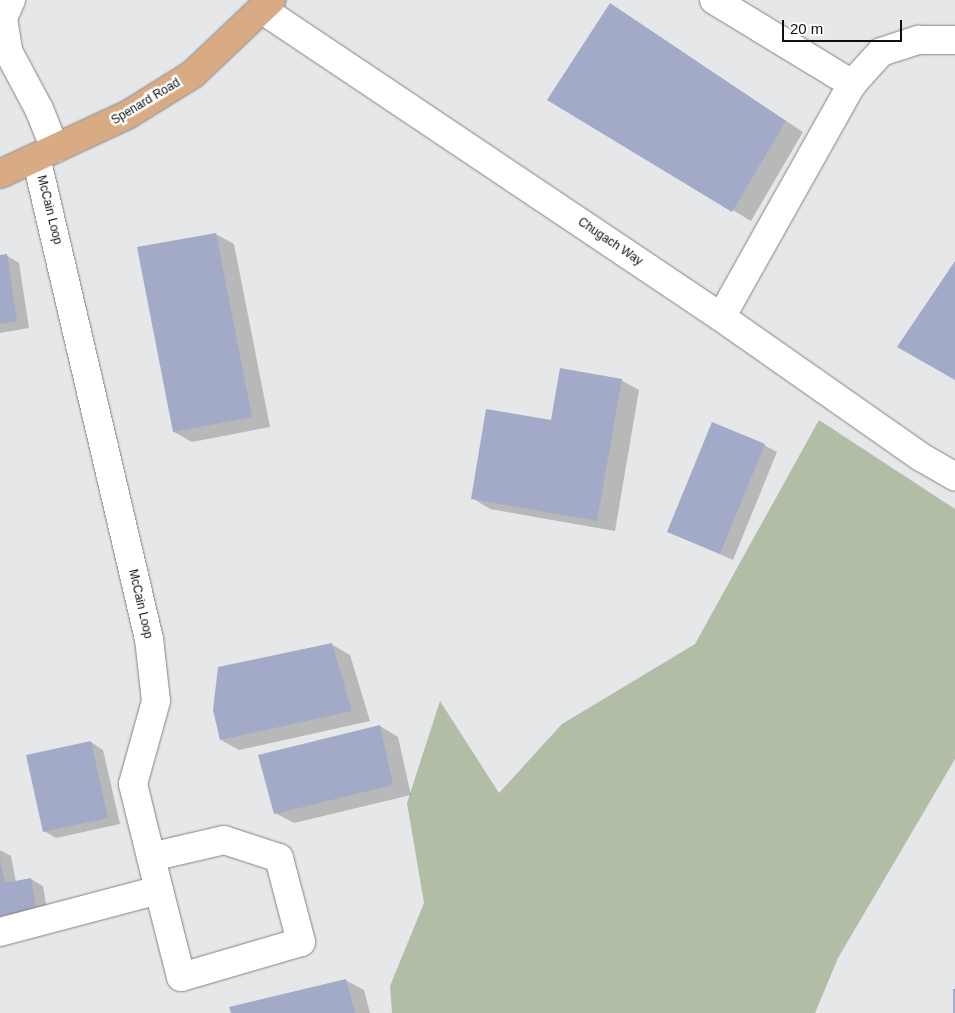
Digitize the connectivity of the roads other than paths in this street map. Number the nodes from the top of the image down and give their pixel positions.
1 (11, 0) edge
2 (714, 0) edge
3 (267, 5) edge
4 (955, 40) edge
5 (852, 84) junction
6 (45, 154) junction
7 (0, 174) edge
8 (721, 317) junction
9 (955, 477) edge
10 (151, 857) junction
11 (159, 890) junction
12 (0, 932) edge

1 - 6 street, McCain Loop
2 - 5 street
3 - 6 main road, Spenard Road
3 - 8 street, Chugach Way
4 - 5 street
5 - 8 street
6 - 7 main road, Spenard Road
6 - 10 street, McCain Loop
8 - 9 street, Chugach Way
10 - 11 street, McCain Loop
10 - 11 street, McCain Loop
11 - 12 street

